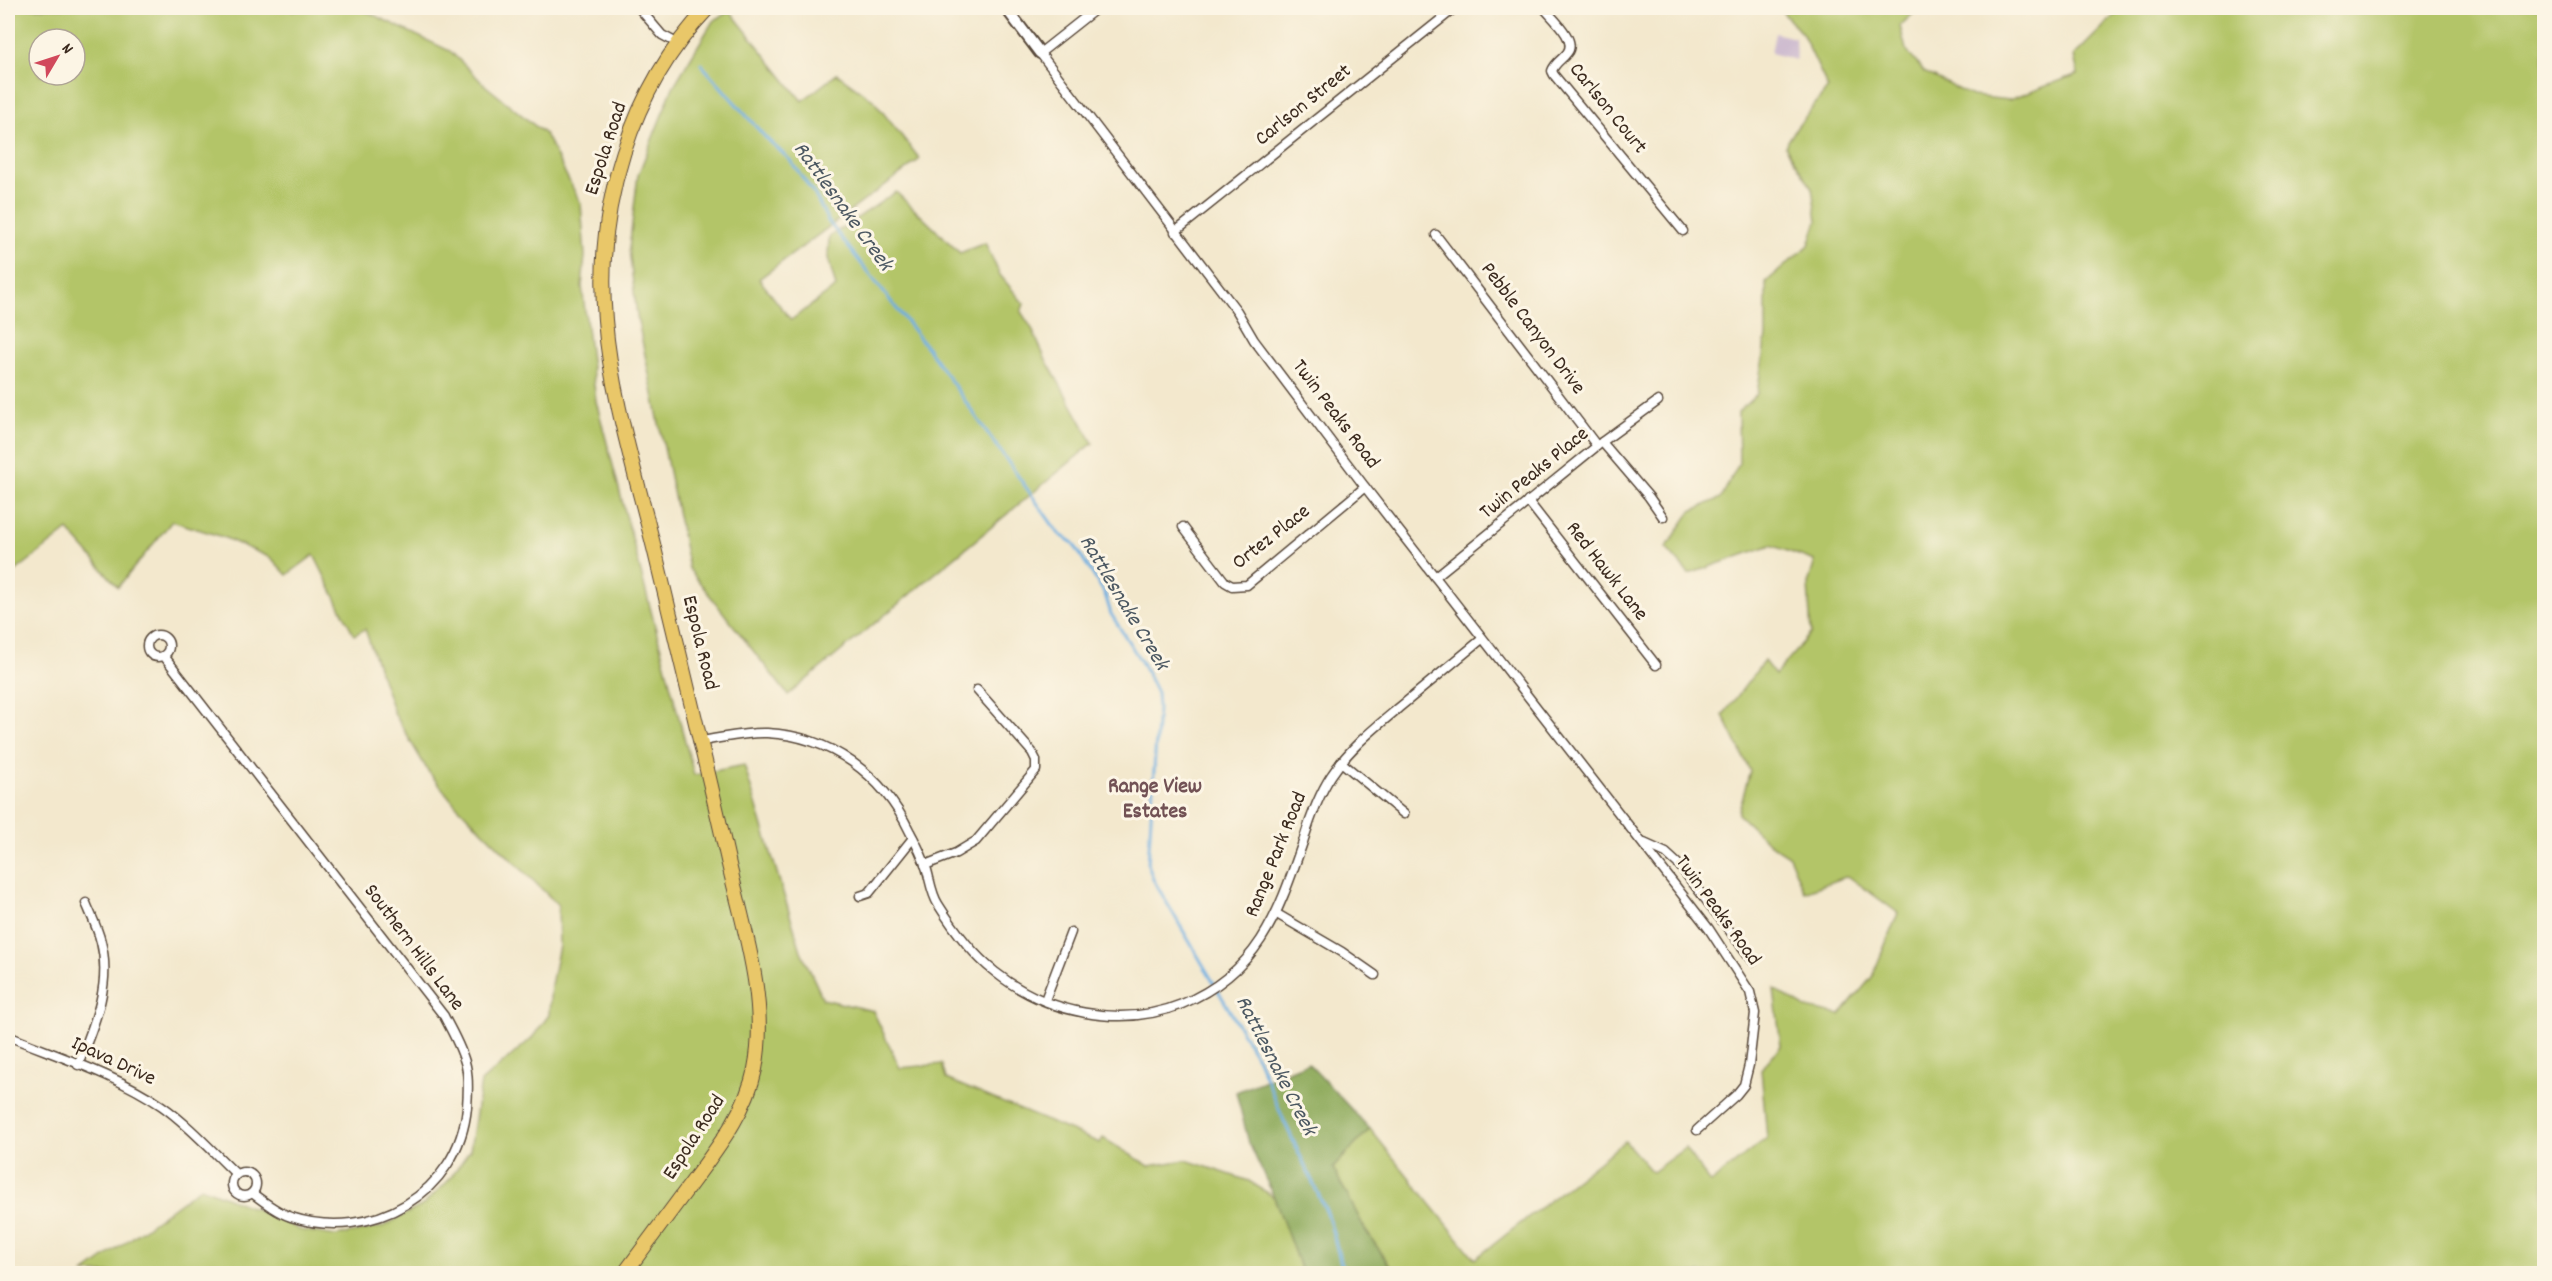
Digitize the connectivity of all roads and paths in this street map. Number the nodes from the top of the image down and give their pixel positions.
1 (639, 8) edge
2 (708, 8) edge
3 (1006, 8) edge
4 (1097, 8) edge
5 (1455, 8) edge
6 (1544, 8) edge
7 (677, 43) junction
8 (1040, 53) junction
9 (1683, 231) dead end
10 (1175, 232) junction
11 (1436, 235) dead end
12 (1658, 401) dead end
13 (1600, 444) junction
14 (1365, 487) junction
15 (1528, 501) junction
16 (1663, 516) dead end
17 (1183, 527) dead end
18 (1435, 577) junction
19 (1482, 639) junction
20 (164, 656) dead end
21 (1656, 665) dead end
22 (977, 690) dead end
23 (701, 741) junction
24 (1341, 762) junction
25 (1404, 814) dead end
26 (913, 838) junction
27 (1641, 841) junction
28 (925, 865) junction
29 (860, 896) dead end
30 (86, 903) dead end
31 (1277, 914) junction
32 (1071, 932) dead end
33 (1753, 961) dead end
34 (1375, 975) dead end
35 (1044, 1000) junction
36 (8, 1036) edge
37 (78, 1065) junction
38 (1697, 1130) dead end
39 (221, 1159) joint
40 (236, 1174) junction
41 (252, 1193) junction
42 (624, 1274) edge

1 - 7 street
2 - 7 main road, Espola Road
3 - 8 street, Twin Peaks Road
4 - 8 street
5 - 10 street, Carlson Street
6 - 9 street, Carlson Court
7 - 23 main road, Espola Road
8 - 10 street, Twin Peaks Road
10 - 14 street, Twin Peaks Road
11 - 13 street, Pebble Canyon Drive
12 - 13 street, Twin Peaks Place
13 - 15 street, Twin Peaks Place
13 - 16 street, Pebble Canyon Drive
14 - 17 street, Ortez Place
14 - 18 street, Twin Peaks Road
15 - 18 street, Twin Peaks Place
15 - 21 street, Red Hawk Lane
18 - 19 street, Twin Peaks Road
19 - 24 street, Range Park Road
19 - 27 street, Twin Peaks Road
20 - 41 street, Southern Hills Lane
22 - 28 street
23 - 26 street, Range Park Road
23 - 42 main road, Espola Road
24 - 25 street
24 - 31 street, Range Park Road
26 - 28 street, Range Park Road
26 - 29 street
27 - 33 street, Twin Peaks Road
27 - 38 street, Twin Peaks Road
28 - 35 street, Range Park Road
30 - 37 street
31 - 34 street
31 - 35 street, Range Park Road
32 - 35 street
36 - 37 street, Ipava Drive
37 - 39 street, Ipava Drive
39 - 40 street, Southern Hills Lane
40 - 41 street, Southern Hills Lane
40 - 41 street, Southern Hills Lane

